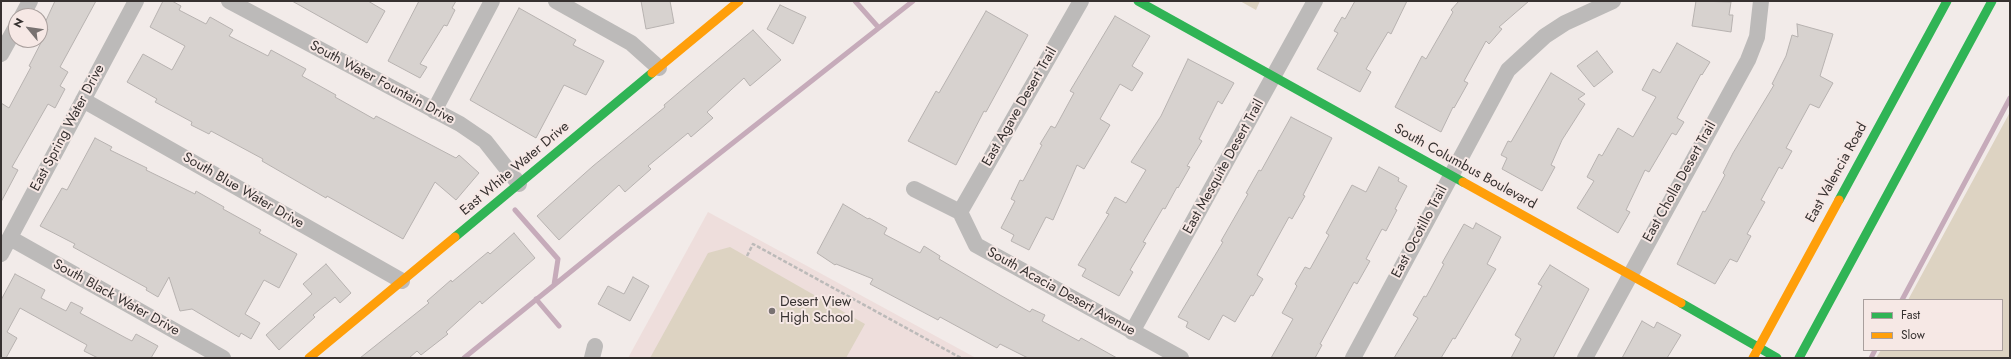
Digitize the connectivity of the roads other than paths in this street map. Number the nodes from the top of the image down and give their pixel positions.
1 (136, 1) edge
2 (229, 1) edge
3 (492, 1) edge
4 (556, 1) edge
5 (739, 1) edge
6 (1081, 1) edge
7 (1138, 1) edge
8 (1315, 1) edge
9 (1613, 1) edge
10 (1761, 1) edge
11 (1947, 1) edge
12 (1992, 1) edge
13 (8, 41) edge
14 (1, 54) edge
15 (658, 68) junction
16 (1274, 77) junction
17 (83, 100) junction
18 (434, 110) junction
19 (1450, 175) junction
20 (519, 184) junction
21 (914, 189) dead end
22 (960, 212) junction
23 (10, 238) junction
24 (1, 254) edge
25 (1630, 274) junction
26 (402, 281) junction
27 (1132, 332) junction
28 (1758, 347) junction
29 (223, 358) edge
30 (309, 358) edge
31 (1181, 358) edge
32 (1352, 358) edge
33 (1585, 358) edge
34 (1753, 358) edge
35 (1777, 358) edge
36 (1799, 358) edge

1 - 17 street, East Spring Water Drive
2 - 18 street, South Water Fountain Drive
3 - 18 street
4 - 15 street
5 - 15 street, East White Water Drive
6 - 22 street, East Agave Desert Trail
7 - 16 street, South Columbus Boulevard
8 - 16 street, East Mesquite Desert Trail
9 - 19 street, East Ocotillo Trail
10 - 25 street, East Cholla Desert Trail
11 - 28 street, East Valencia Road
12 - 36 street
13 - 14 street
15 - 20 street, East White Water Drive
16 - 19 street, South Columbus Boulevard
16 - 27 street, East Mesquite Desert Trail
17 - 23 street, East Spring Water Drive
17 - 26 street, South Blue Water Drive
18 - 20 street, South Water Fountain Drive
19 - 25 street, South Columbus Boulevard
19 - 32 street, East Ocotillo Trail
20 - 26 street, East White Water Drive
21 - 22 street
22 - 27 street, South Acacia Desert Avenue
23 - 24 street, East Spring Water Drive
23 - 29 street, South Black Water Drive
25 - 28 street, South Columbus Boulevard
25 - 33 street, East Cholla Desert Trail
26 - 30 street, East White Water Drive
27 - 31 street, South Acacia Desert Avenue
28 - 34 street, East Valencia Road
28 - 35 street, South Columbus Boulevard

